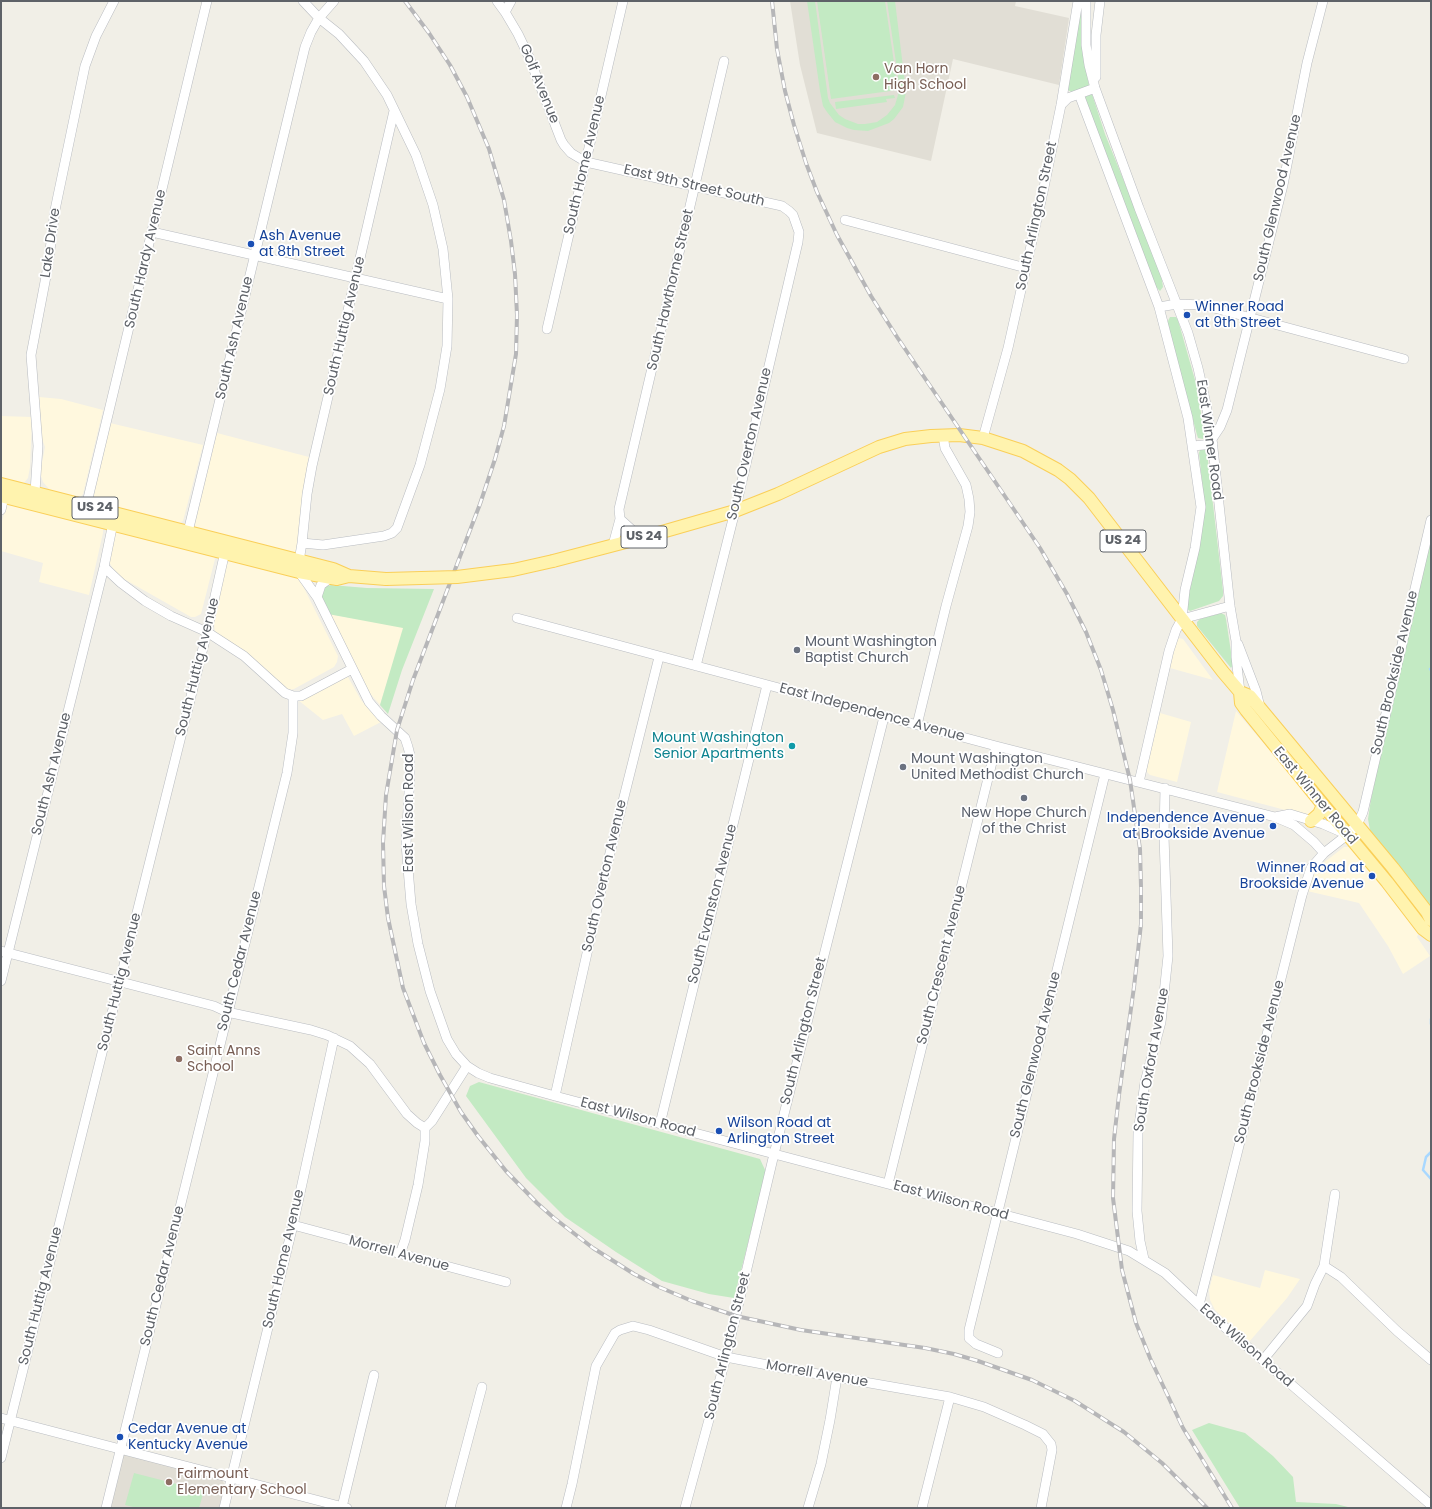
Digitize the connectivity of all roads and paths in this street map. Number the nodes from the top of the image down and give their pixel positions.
1 (114, 1) edge
2 (207, 1) edge
3 (303, 1) edge
4 (496, 1) edge
5 (511, 1) edge
6 (623, 1) edge
7 (1078, 1) edge
8 (1086, 1) edge
9 (1100, 1) edge
10 (1323, 1) edge
11 (332, 3) edge
12 (505, 12) junction
13 (319, 18) junction
14 (724, 61) dead end
15 (1095, 88) junction
16 (1079, 94) junction
17 (1061, 105) junction
18 (394, 111) junction
19 (586, 162) junction
20 (695, 186) junction
21 (845, 220) dead end
22 (795, 221) joint
23 (152, 232) junction
24 (254, 256) junction
25 (1026, 268) junction
26 (356, 279) junction
27 (448, 299) junction
28 (1177, 304) junction
29 (1159, 307) junction
30 (1250, 317) junction
31 (547, 329) dead end
32 (1404, 359) dead end
33 (984, 434) junction
34 (943, 435) junction
35 (1212, 442) junction
36 (1193, 446) junction
37 (3, 490) edge
38 (34, 492) junction
39 (50, 502) junction
40 (1, 510) edge
41 (85, 511) junction
42 (735, 511) junction
43 (620, 518) junction
44 (114, 519) junction
45 (1431, 520) edge
46 (187, 538) junction
47 (641, 538) junction
48 (302, 543) junction
49 (613, 546) junction
50 (226, 548) junction
51 (299, 566) junction
52 (104, 567) junction
53 (349, 576) junction
54 (330, 579) junction
55 (317, 597) junction
56 (1230, 606) junction
57 (517, 618) dead end
58 (1182, 619) junction
59 (207, 632) junction
60 (1236, 641) junction
61 (659, 657) junction
62 (696, 666) junction
63 (352, 669) junction
64 (767, 685) junction
65 (1240, 692) junction
66 (293, 696) junction
67 (1261, 709) junction
68 (884, 717) junction
69 (917, 725) junction
70 (1287, 741) junction
71 (996, 746) junction
72 (1277, 750) junction
73 (1105, 774) junction
74 (1139, 782) junction
75 (1165, 788) junction
76 (1323, 805) junction
77 (1275, 817) junction
78 (1311, 821) junction
79 (1357, 825) junction
80 (1347, 835) junction
81 (1324, 853) junction
82 (1431, 920) edge
83 (1431, 935) edge
84 (5, 951) edge
85 (120, 981) junction
86 (1, 982) edge
87 (227, 1012) junction
88 (334, 1038) junction
89 (467, 1066) junction
90 (555, 1096) junction
91 (660, 1124) junction
92 (425, 1128) junction
93 (774, 1154) junction
94 (888, 1184) junction
95 (1335, 1194) dead end
96 (996, 1213) junction
97 (293, 1226) junction
98 (400, 1254) junction
99 (1144, 1259) junction
100 (1324, 1266) junction
101 (506, 1282) dead end
102 (1199, 1305) junction
103 (998, 1353) dead end
104 (726, 1357) junction
105 (1262, 1360) junction
106 (1431, 1360) edge
107 (374, 1375) dead end
108 (838, 1377) junction
109 (482, 1388) dead end
110 (950, 1397) junction
111 (1, 1418) edge
112 (10, 1421) junction
113 (120, 1449) junction
114 (1, 1458) edge
115 (231, 1478) junction
116 (1431, 1505) edge
117 (341, 1507) edge
118 (106, 1508) edge
119 (224, 1508) edge
120 (450, 1508) edge
121 (566, 1508) edge
122 (685, 1508) edge
123 (808, 1508) edge
124 (922, 1508) edge
125 (1041, 1508) edge

1 - 38 street, Lake Drive
2 - 23 street, South Hardy Avenue
3 - 13 street
4 - 12 street, Golf Avenue
5 - 12 street
6 - 19 street, South Home Avenue
7 - 17 street, South Arlington Street
8 - 15 street, East Winner Road
9 - 15 street, East Winner Road
10 - 30 street, South Glenwood Avenue
11 - 13 street
12 - 19 street, Golf Avenue
13 - 18 street
13 - 24 street, South Ash Avenue
14 - 20 street, South Hawthorne Street
15 - 16 street
15 - 28 street, East Winner Road
16 - 17 street
16 - 29 street, East Winner Road
17 - 25 street, South Arlington Street
18 - 26 street, South Huttig Avenue
18 - 27 street
19 - 20 street, East 9th Street South
19 - 31 street, South Home Avenue
20 - 22 street, East 9th Street South
20 - 43 street, South Hawthorne Street
21 - 25 street
22 - 42 street, South Overton Avenue
23 - 24 street
23 - 41 street, South Hardy Avenue
24 - 26 street
24 - 46 street, South Ash Avenue
25 - 33 street, South Arlington Street
26 - 27 street
26 - 48 street, South Huttig Avenue
27 - 48 street
28 - 29 street
28 - 30 street
28 - 35 street, East Winner Road
29 - 36 street, East Winner Road
30 - 32 street
30 - 35 street, South Glenwood Avenue
33 - 34 main road, US 24
33 - 58 main road, US 24
34 - 42 main road, US 24
34 - 69 street
35 - 36 street
35 - 56 street, East Winner Road
36 - 58 street, East Winner Road
37 - 38 main road, US 24
37 - 39 main road, US 24
37 - 40 street
38 - 39 main road, US 24
39 - 41 main road, US 24
41 - 44 main road, US 24
42 - 47 main road, US 24
42 - 62 street, South Overton Avenue
43 - 47 street
43 - 49 street, South Hawthorne Street
44 - 46 main road, US 24
44 - 52 street, South Ash Avenue
45 - 79 street, South Brookside Avenue
46 - 50 main road, US 24
47 - 49 main road, US 24
48 - 51 street
49 - 53 main road, US 24, bridge
50 - 51 main road, US 24
50 - 59 street, South Huttig Avenue
51 - 53 main road, US 24
51 - 54 main road, US 24
51 - 55 street, East Wilson Road
52 - 59 street
52 - 84 street, South Ash Avenue
53 - 54 main road, US 24
54 - 55 street
55 - 63 street, East Wilson Road
56 - 58 street
56 - 60 street, East Winner Road
57 - 61 street, East Independence Avenue
58 - 65 main road, US 24
58 - 74 street
59 - 66 street
59 - 85 street, South Huttig Avenue
60 - 65 street, East Winner Road
60 - 67 street, East Winner Road
61 - 62 street, East Independence Avenue
61 - 90 street, South Overton Avenue
62 - 64 street, East Independence Avenue
63 - 66 street
63 - 89 street, East Wilson Road
64 - 68 street, East Independence Avenue
64 - 91 street, South Evanston Avenue
65 - 67 main road, US 24
65 - 72 main road, East Winner Road / US 24
66 - 87 street, South Cedar Avenue
67 - 70 main road, East Winner Road / US 24
68 - 69 street, East Independence Avenue
68 - 93 street, South Arlington Street
69 - 71 street, East Independence Avenue
70 - 72 main road
70 - 79 main road, East Winner Road / US 24
71 - 73 street, East Independence Avenue
71 - 94 street, South Crescent Avenue
72 - 76 main road, East Winner Road / US 24
73 - 74 street, East Independence Avenue
73 - 96 street, South Glenwood Avenue
74 - 75 street, East Independence Avenue
75 - 77 street, East Independence Avenue
75 - 99 street, South Oxford Avenue
76 - 78 main road
76 - 80 main road, East Winner Road / US 24
77 - 78 street, East Independence Avenue
77 - 81 street, East Independence Avenue
78 - 80 street, East Independence Avenue
79 - 80 street, South Brookside Avenue
79 - 82 main road, East Winner Road / US 24
80 - 81 street, South Brookside Avenue
80 - 83 main road, East Winner Road / US 24
81 - 102 street, South Brookside Avenue
84 - 85 street
84 - 86 street, South Ash Avenue
85 - 87 street
85 - 112 street, South Huttig Avenue
87 - 88 street
87 - 113 street, South Cedar Avenue
88 - 92 street
88 - 97 street, South Home Avenue
89 - 90 street, East Wilson Road
89 - 92 street
90 - 91 street, East Wilson Road
91 - 93 street, East Wilson Road
92 - 98 street
93 - 94 street, East Wilson Road
93 - 104 street, South Arlington Street
94 - 96 street, East Wilson Road
95 - 100 street
96 - 99 street, East Wilson Road
96 - 103 street, South Glenwood Avenue
97 - 98 street, Morrell Avenue
97 - 115 street, South Home Avenue
98 - 101 street, Morrell Avenue
99 - 102 street, East Wilson Road
100 - 105 street
100 - 106 street
102 - 105 street, East Wilson Road
104 - 108 street, Morrell Avenue
104 - 121 street, Morrell Avenue
104 - 122 street, South Arlington Street
105 - 116 street, East Wilson Road
107 - 117 street
108 - 110 street, Morrell Avenue
108 - 123 street
109 - 120 street
110 - 124 street
110 - 125 street, Morrell Avenue
111 - 112 street
112 - 113 street
112 - 114 street, South Huttig Avenue
113 - 115 street
113 - 118 street, South Cedar Avenue
115 - 117 street
115 - 119 street, South Home Avenue

